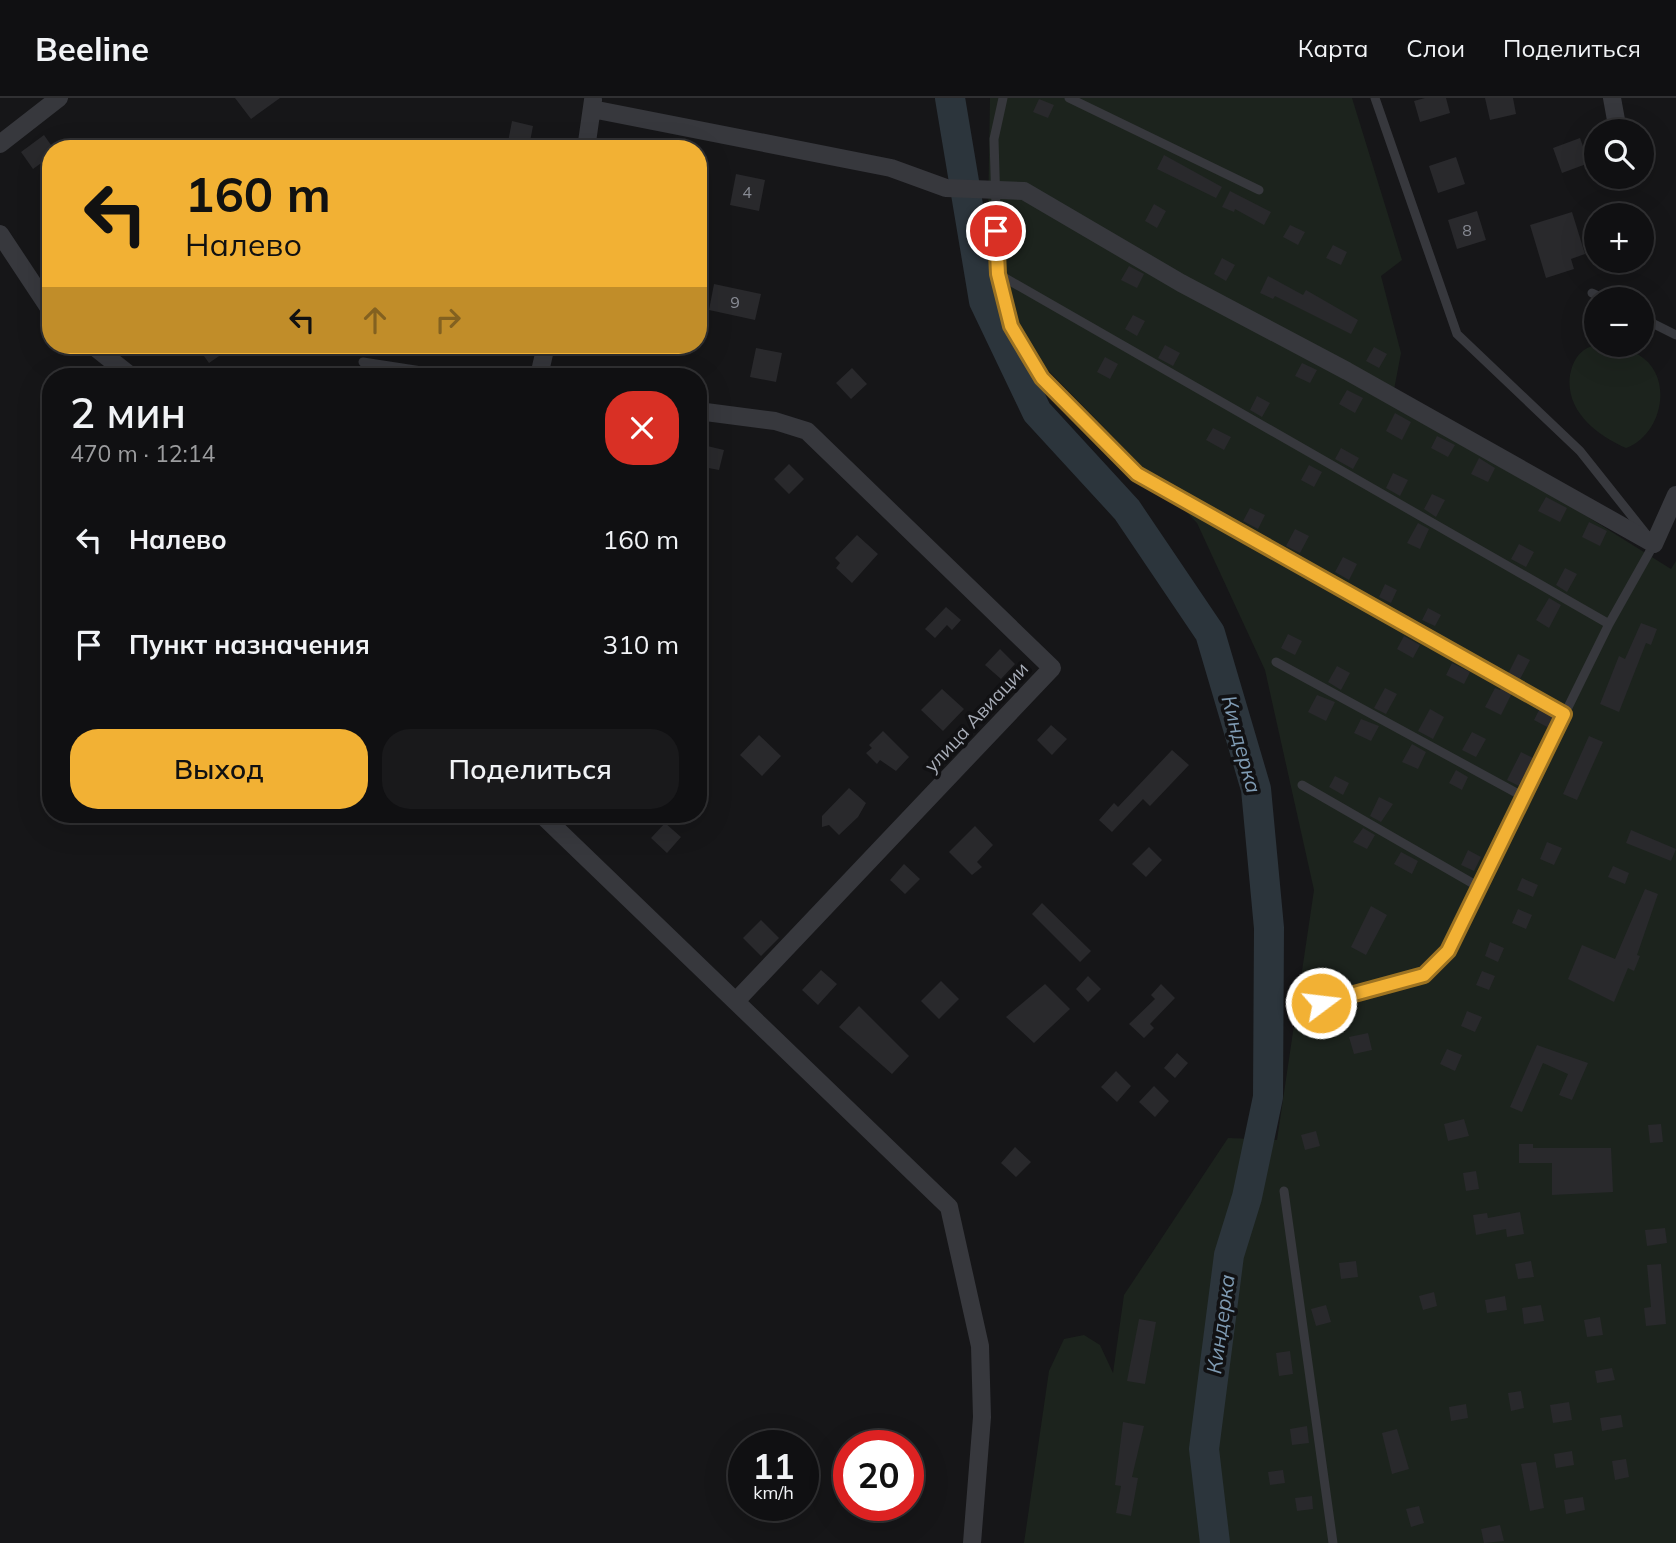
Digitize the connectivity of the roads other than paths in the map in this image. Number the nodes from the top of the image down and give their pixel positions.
1 (59, 98) edge
2 (1003, 98) edge
3 (1069, 98) edge
4 (1375, 98) edge
5 (1612, 98) edge
6 (592, 104) edge
7 (1616, 119) edge
8 (587, 140) edge
9 (0, 144) edge
10 (987, 188) junction
11 (1259, 190) dead end
12 (0, 234) edge
13 (998, 274) junction
14 (42, 297) edge
15 (1654, 324) edge
16 (1676, 335) edge
17 (103, 354) edge
18 (363, 362) dead end
19 (121, 368) edge
20 (402, 368) edge
21 (707, 412) edge
22 (1676, 495) edge
23 (1654, 544) junction
24 (1609, 624) junction
25 (1276, 662) dead end
26 (1564, 714) junction
27 (1302, 785) dead end
28 (1524, 797) junction
29 (550, 823) edge
30 (1479, 887) junction
31 (736, 1002) junction
32 (1321, 1003) dead end
33 (1284, 1191) dead end
34 (972, 1543) edge
35 (1333, 1543) edge

1 - 9 street
2 - 10 lane
3 - 11 lane
4 - 23 lane
5 - 7 street
6 - 8 street
6 - 10 street
10 - 13 lane
10 - 23 street
12 - 14 street
13 - 24 lane
13 - 26 lane
15 - 16 lane
17 - 19 street
18 - 20 lane
21 - 31 street, улица Авиации
22 - 23 street
23 - 24 lane
24 - 26 lane
25 - 28 lane
26 - 28 lane
27 - 30 lane
28 - 30 lane
29 - 31 street
30 - 32 lane
31 - 34 street
33 - 35 lane

